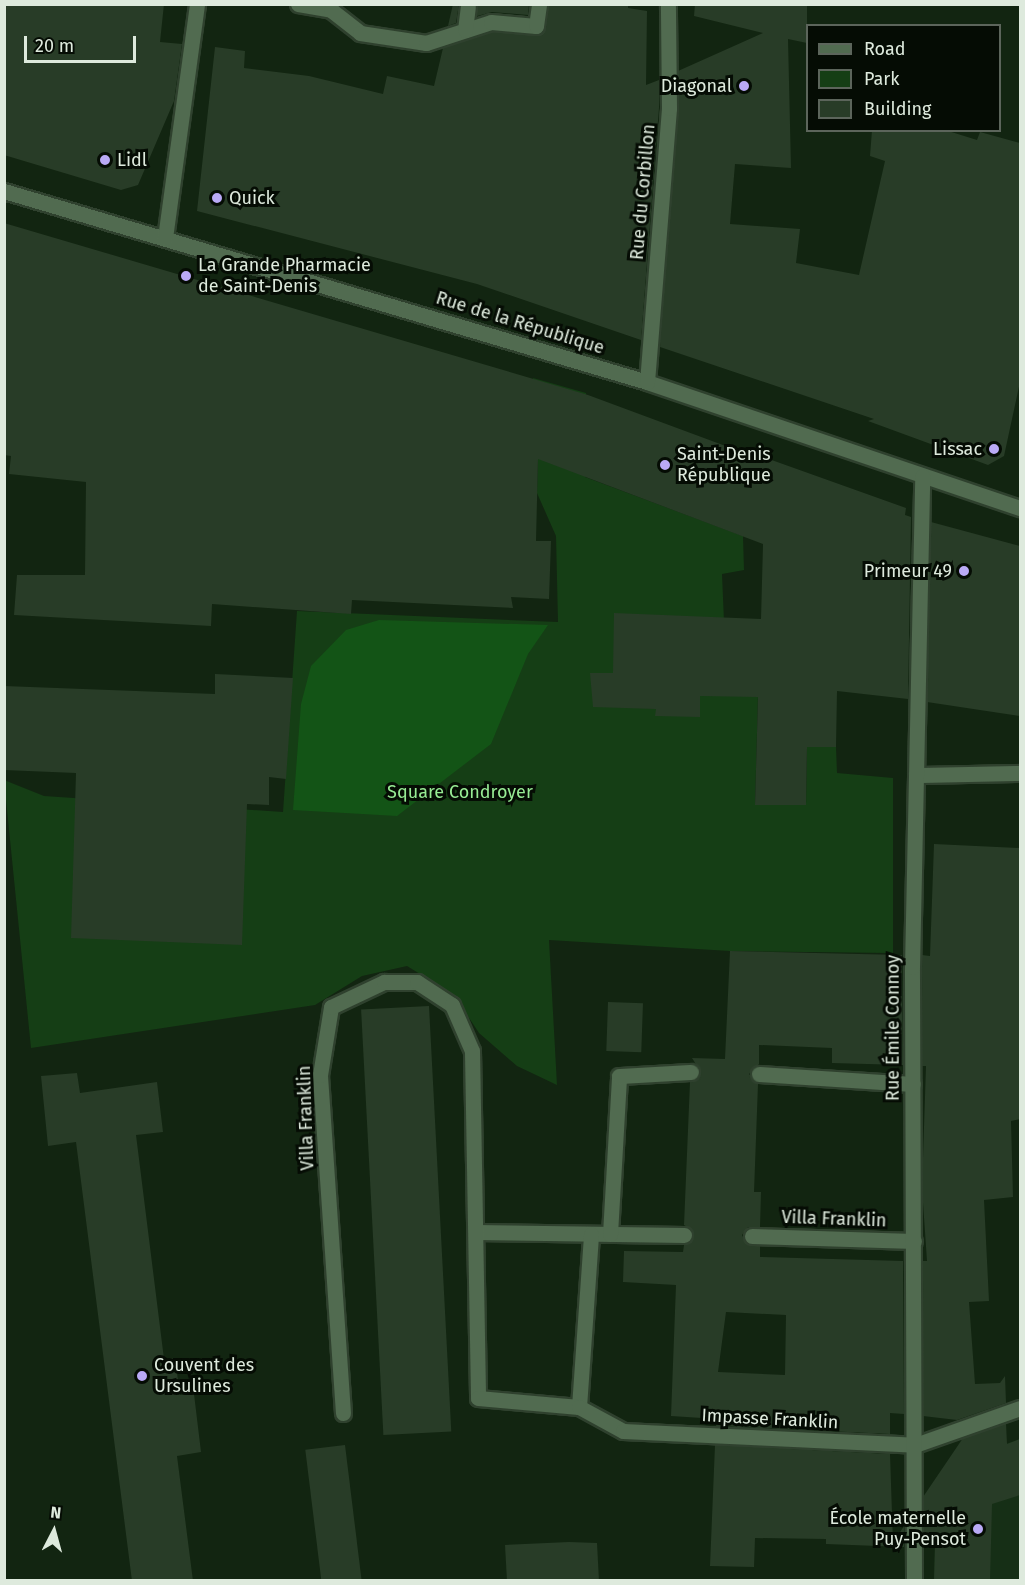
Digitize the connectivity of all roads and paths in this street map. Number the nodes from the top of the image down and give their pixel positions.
1 (196, 4) edge
2 (298, 4) edge
3 (538, 4) edge
4 (669, 4) edge
5 (468, 7) dead end
6 (465, 30) junction
7 (4, 191) edge
8 (165, 238) junction
9 (647, 382) junction
10 (922, 476) junction
11 (1020, 508) edge
12 (1020, 773) edge
13 (916, 775) junction
14 (691, 1072) dead end
15 (759, 1074) dead end
16 (913, 1084) junction
17 (476, 1232) junction
18 (591, 1234) junction
19 (610, 1234) junction
20 (684, 1235) dead end
21 (752, 1236) dead end
22 (914, 1241) junction
23 (579, 1407) junction
24 (1020, 1408) edge
25 (344, 1413) dead end
26 (623, 1431) joint
27 (915, 1445) junction
28 (914, 1581) edge

1 - 8 street
2 - 6 street
3 - 6 street
4 - 9 street, Rue du Corbillon
5 - 6 street
7 - 8 street, Rue de la République
8 - 9 street, Rue de la République
9 - 10 street, Rue de la République
10 - 11 street, Rue de la République
10 - 13 street, Rue Émile Connoy
12 - 13 street
13 - 16 street, Rue Émile Connoy
14 - 19 street
15 - 16 street
16 - 22 street, Rue Émile Connoy
17 - 18 street
17 - 23 street, Villa Franklin
17 - 25 street, Villa Franklin
18 - 19 street
18 - 23 street
19 - 20 street
21 - 22 street, Villa Franklin
22 - 27 street, Rue Émile Connoy
23 - 26 street, Villa Franklin
24 - 27 street
26 - 27 street, Impasse Franklin
27 - 28 street, Rue Émile Connoy

